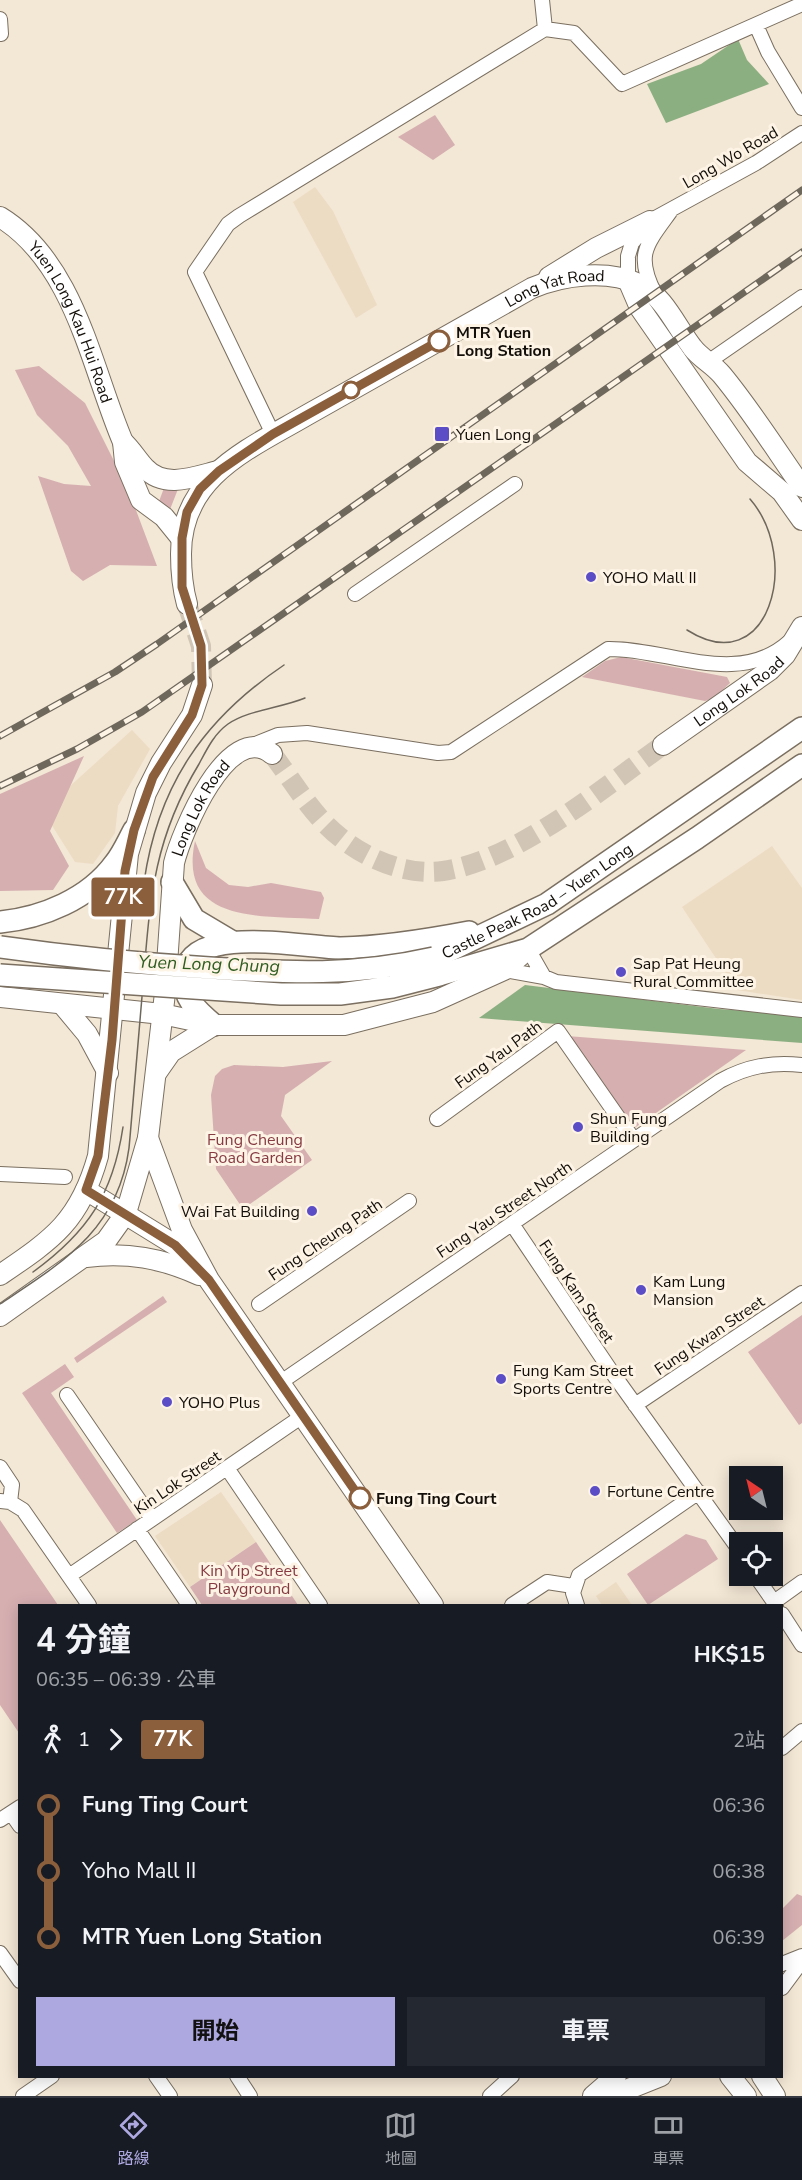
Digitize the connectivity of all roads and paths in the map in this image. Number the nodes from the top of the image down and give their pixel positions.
1 (542, 0) edge
2 (802, 4) edge
3 (0, 19) edge
4 (756, 25) junction
5 (545, 29) junction
6 (1, 34) edge
7 (802, 108) edge
8 (802, 133) edge
9 (673, 208) junction
10 (0, 217) edge
11 (650, 221) junction
12 (628, 280) junction
13 (532, 288) junction
14 (656, 296) junction
15 (802, 297) edge
16 (708, 362) junction
17 (688, 375) junction
18 (273, 434) junction
19 (123, 442) junction
20 (219, 471) junction
21 (515, 484) dead end
22 (802, 487) edge
23 (802, 520) edge
24 (182, 538) junction
25 (355, 594) dead end
26 (187, 604) tunnel mouth
27 (798, 632) edge
28 (202, 685) tunnel mouth
29 (802, 728) edge
30 (663, 745) tunnel mouth
31 (245, 748) junction
32 (272, 754) tunnel mouth
33 (802, 765) edge
34 (134, 830) junction
35 (172, 882) junction
36 (0, 922) edge
37 (499, 927) junction
38 (231, 941) junction
39 (0, 947) edge
40 (528, 949) junction
41 (436, 966) junction
42 (162, 969) junction
43 (504, 970) junction
44 (0, 975) edge
45 (544, 977) junction
46 (0, 997) edge
47 (115, 1000) junction
48 (62, 1004) junction
49 (802, 1010) edge
50 (162, 1014) junction
51 (214, 1024) junction
52 (802, 1065) edge
53 (157, 1072) junction
54 (108, 1073) junction
55 (437, 1119) dead end
56 (148, 1138) junction
57 (634, 1140) junction
58 (0, 1174) edge
59 (65, 1177) dead end
60 (86, 1190) junction
61 (409, 1201) dead end
62 (126, 1214) junction
63 (512, 1224) junction
64 (86, 1257) junction
65 (0, 1275) edge
66 (209, 1280) junction
67 (802, 1293) edge
68 (258, 1304) dead end
69 (0, 1316) edge
70 (281, 1382) junction
71 (68, 1395) dead end
72 (635, 1405) junction
73 (304, 1415) junction
74 (0, 1467) edge
75 (227, 1468) junction
76 (699, 1492) junction
77 (5, 1502) edge
78 (152, 1519) junction
79 (137, 1529) junction
80 (729, 1535) edge
81 (69, 1576) junction
82 (802, 1582) edge
83 (573, 1586) junction
84 (763, 1586) edge
85 (775, 1603) edge
86 (88, 1604) edge
87 (188, 1604) edge
88 (319, 1604) edge
89 (432, 1604) edge
90 (514, 1604) edge
91 (577, 1604) edge
92 (783, 1616) edge
93 (802, 1645) edge
94 (802, 1731) edge
95 (783, 1747) edge
96 (0, 1953) edge
97 (802, 1956) edge
98 (802, 1961) edge
99 (783, 1964) edge
100 (18, 1978) edge
101 (783, 1987) edge
102 (49, 2078) edge
103 (157, 2078) edge
104 (238, 2078) edge
105 (510, 2078) edge
106 (614, 2078) edge
107 (656, 2078) edge
108 (732, 2078) edge
109 (763, 2078) edge
110 (23, 2096) edge
111 (170, 2096) edge
112 (250, 2096) edge
113 (490, 2096) edge
114 (594, 2096) edge
115 (746, 2096) edge
116 (775, 2096) edge

1 - 5 street
2 - 4 street
3 - 6 street
4 - 5 street
4 - 7 street
5 - 18 street
8 - 9 street, Long Wo Road
9 - 11 street, Long Wo Road
9 - 14 street, Long Wo Road
10 - 19 main road, Yuen Long Kau Hui Road
11 - 12 street, Long Wo Road
11 - 13 main road
12 - 13 main road, Long Yat Road
12 - 14 main road, Long Yat Road
12 - 17 main road
13 - 18 main road, Long Yat Road
14 - 16 main road, Long Yat Road
15 - 16 street
16 - 17 main road
16 - 22 main road, Long Yat Road
17 - 23 main road
18 - 20 main road, Long Yat Road
19 - 20 main road, Yuen Long Kau Hui Road
19 - 24 main road, Yuen Long Kau Hui Road
20 - 24 main road, Long Yat Road
21 - 25 street
24 - 26 main road, Long Yat Road
27 - 30 main road, Long Lok Road
27 - 31 street
28 - 34 main road
29 - 37 main road, Castle Peak Road – Yuen Long
31 - 32 main road, Long Lok Road
31 - 35 main road, Long Lok Road
33 - 40 main road, Castle Peak Road – Yuen Long
34 - 36 main road
34 - 47 main road, bridge
35 - 38 main road
35 - 42 main road, Long Lok Road
37 - 38 main road
37 - 41 main road, Castle Peak Road – Yuen Long
38 - 51 main road, bridge
39 - 42 main road, bridge
40 - 41 main road, Castle Peak Road – Yuen Long
40 - 43 main road, Castle Peak Road – Yuen Long
40 - 45 street
41 - 42 main road, Castle Peak Road – Yuen Long, bridge
42 - 44 main road, bridge
42 - 50 main road
43 - 45 street
43 - 51 main road, Castle Peak Road – Yuen Long
45 - 49 street
46 - 48 main road, Castle Peak Road – Yuen Long
47 - 48 main road, Castle Peak Road – Yuen Long
47 - 50 main road, Castle Peak Road – Yuen Long
47 - 54 main road
48 - 54 main road
50 - 51 main road, Castle Peak Road – Yuen Long
50 - 53 main road
51 - 53 main road
52 - 57 street, Fung Yau Street North
53 - 56 main road
54 - 60 main road
55 - 57 street, Fung Yau Path
56 - 62 main road
56 - 66 main road
57 - 63 street, Fung Yau Street North
58 - 59 street
60 - 62 main road
60 - 65 main road
61 - 68 street, Fung Cheung Path
62 - 64 main road
62 - 66 main road
63 - 70 street, Fung Yau Street North
63 - 72 street, Fung Kam Street
64 - 66 main road
64 - 69 main road
66 - 70 main road
67 - 72 street, Fung Kwan Street
70 - 73 main road
71 - 78 street
72 - 76 street, Fung Kam Street
73 - 75 street, Kin Lok Street
73 - 89 main road
74 - 77 street
75 - 78 street, Kin Lok Street
75 - 88 street
76 - 80 street, Fung Kam Street
76 - 83 street
77 - 81 street
78 - 79 street, Kin Lok Street
79 - 81 street, Kin Lok Street
79 - 87 street
81 - 86 street
82 - 85 street
83 - 90 street
83 - 91 street
84 - 85 street
92 - 93 street
94 - 95 street
96 - 100 street
97 - 99 street
98 - 101 street
102 - 110 street
103 - 111 street
104 - 112 street
105 - 113 street
106 - 114 main road
107 - 114 main road
108 - 115 main road
109 - 116 main road

